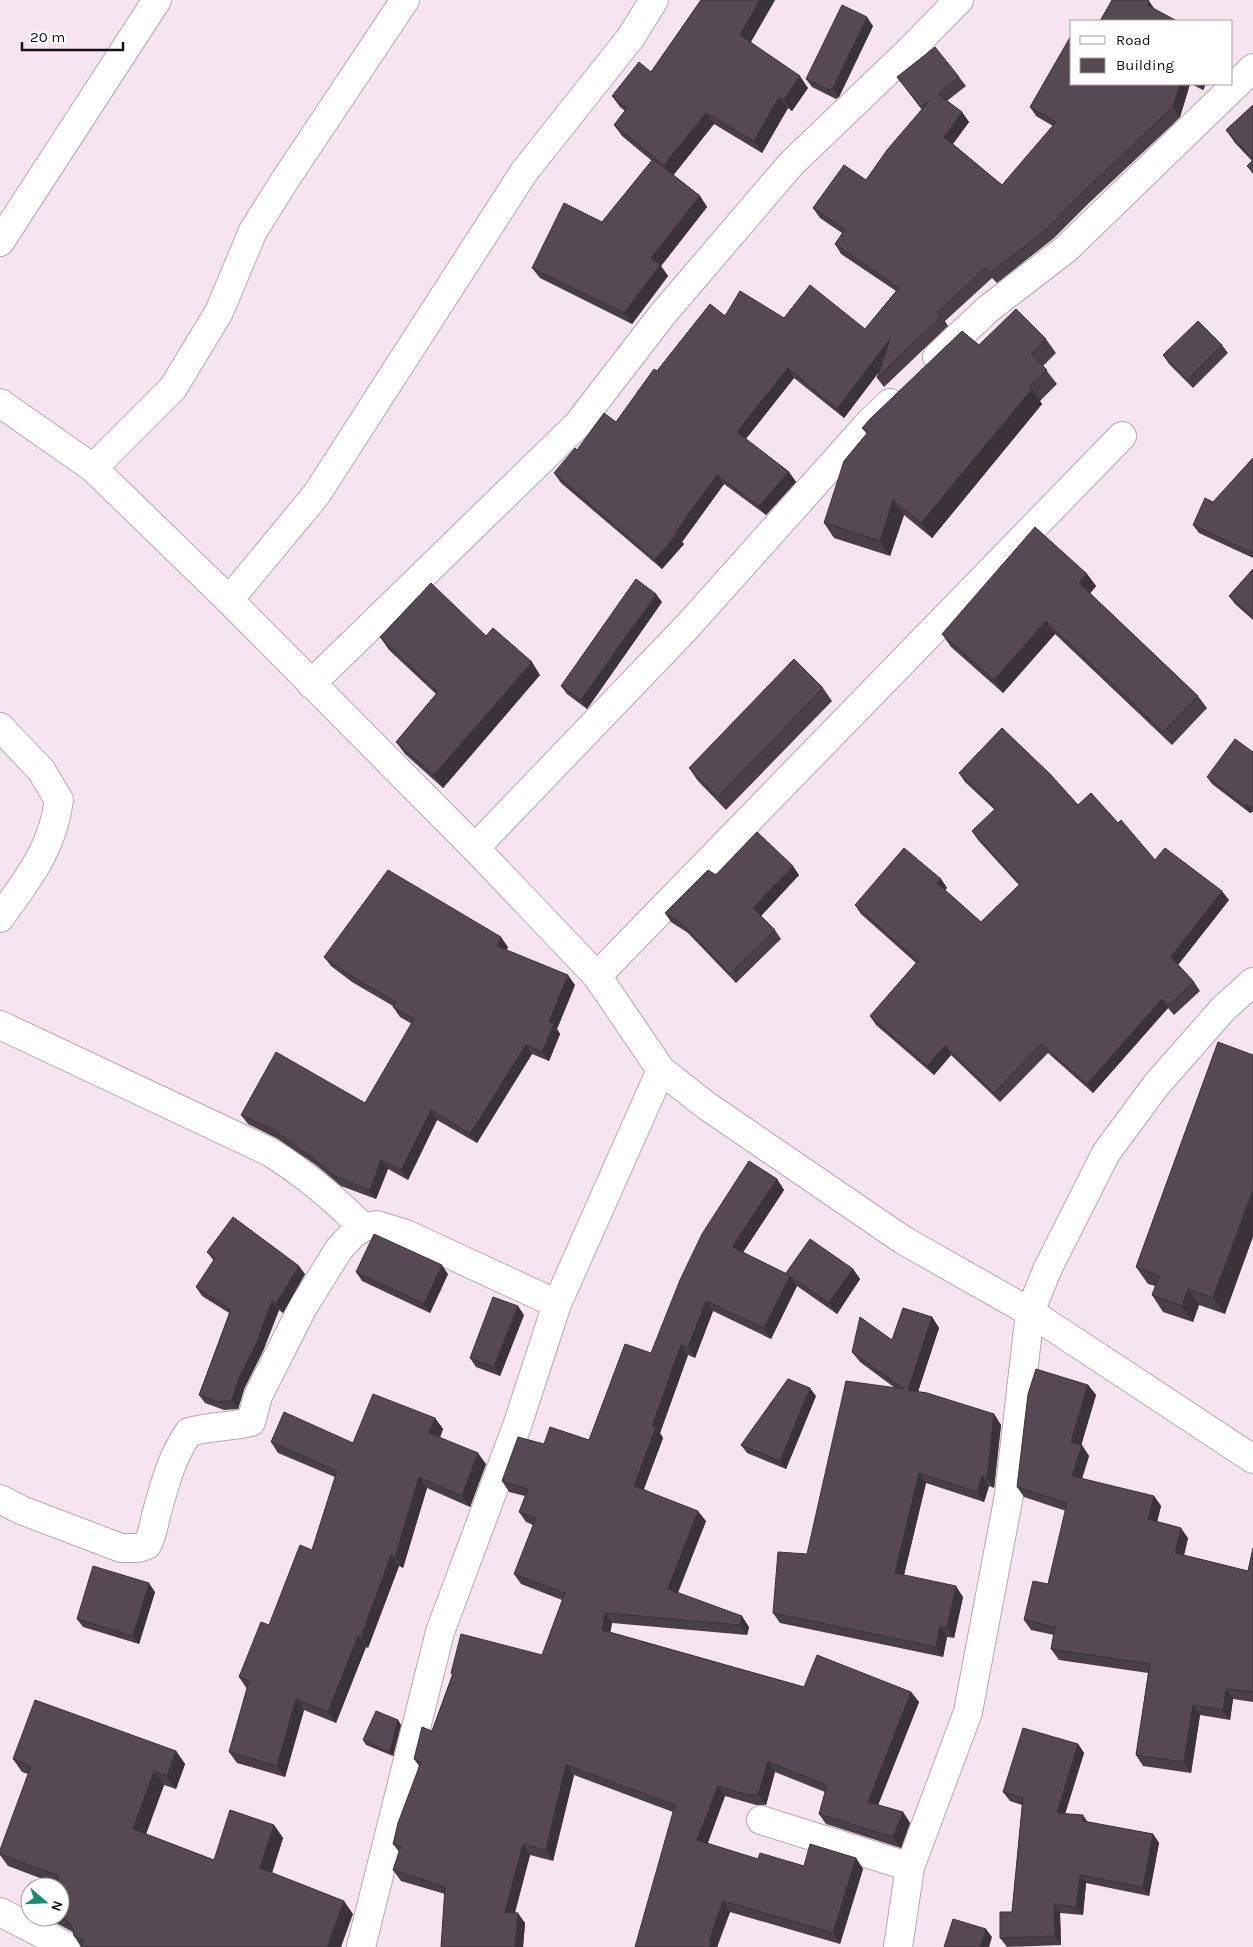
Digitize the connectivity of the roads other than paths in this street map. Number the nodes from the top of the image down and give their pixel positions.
1 (157, 0) edge
2 (405, 0) edge
3 (654, 0) edge
4 (959, 0) edge
5 (1253, 68) edge
6 (0, 242) edge
7 (0, 403) edge
8 (1122, 436) dead end
9 (93, 468) junction
10 (229, 600) junction
11 (311, 684) junction
12 (0, 726) edge
13 (475, 848) junction
14 (0, 918) edge
15 (597, 976) junction
16 (1253, 982) edge
17 (0, 1025) edge
18 (661, 1070) junction
19 (363, 1227) junction
20 (557, 1304) junction
21 (1030, 1312) junction
22 (1253, 1459) edge
23 (0, 1499) edge
24 (761, 1820) dead end
25 (910, 1867) junction
26 (0, 1912) edge
27 (68, 1947) edge
28 (361, 1947) edge
29 (898, 1947) edge

1 - 6 street
2 - 9 street
3 - 10 street
4 - 11 street
5 - 13 street
7 - 9 street
8 - 15 street
9 - 10 street
10 - 11 street
11 - 13 street
12 - 14 street
13 - 15 street
15 - 18 street
16 - 21 street
17 - 19 street
18 - 20 street
18 - 21 street
19 - 20 street
19 - 23 street
20 - 28 street
21 - 22 street
21 - 25 street
24 - 25 street
25 - 29 street
26 - 27 street

